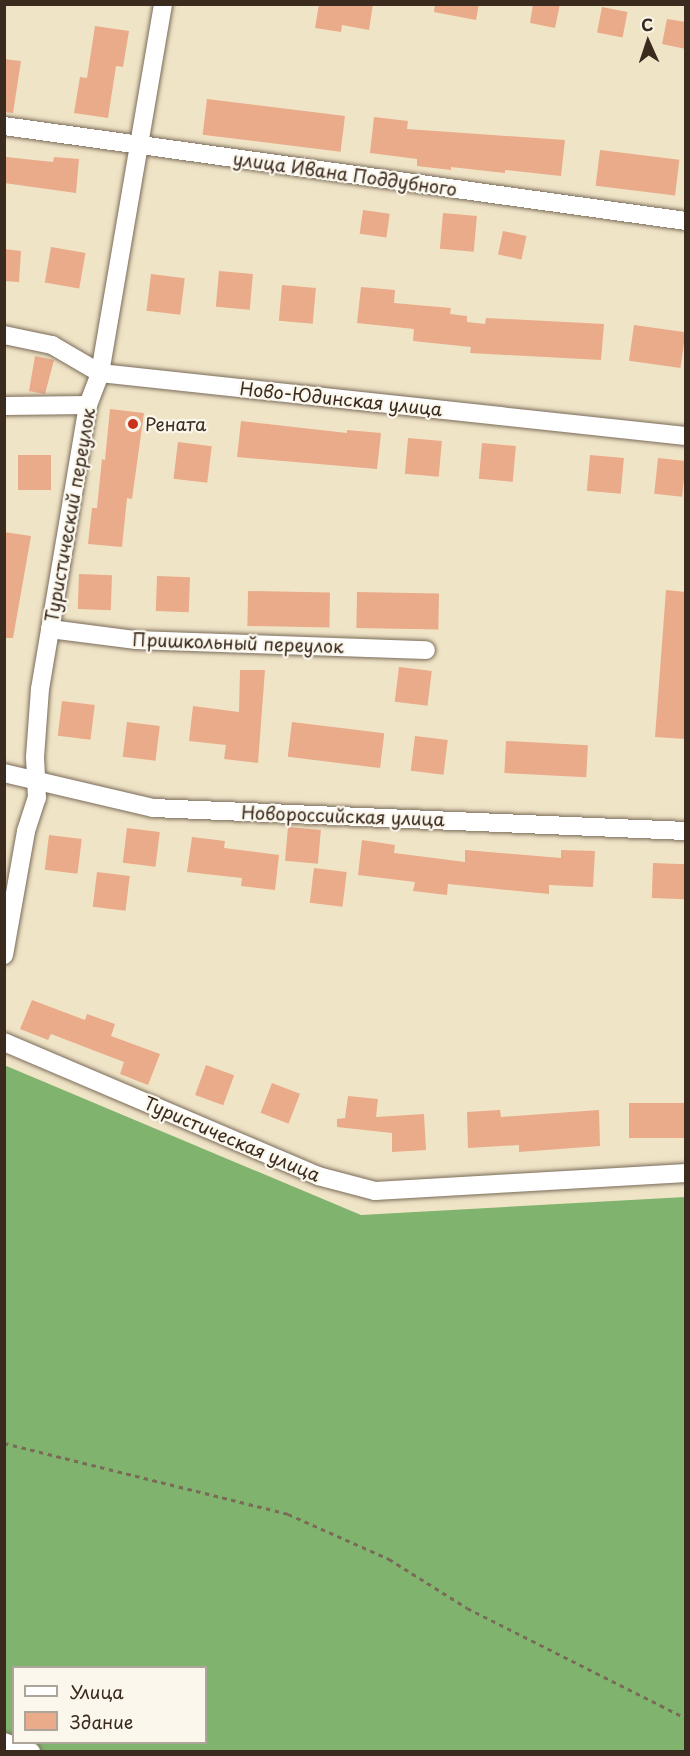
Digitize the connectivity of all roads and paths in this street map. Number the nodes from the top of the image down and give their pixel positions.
1 (164, 4) edge
2 (4, 126) edge
3 (138, 146) junction
4 (686, 221) edge
5 (4, 335) edge
6 (100, 373) junction
7 (88, 405) junction
8 (4, 406) edge
9 (686, 436) edge
10 (50, 628) junction
11 (426, 650) dead end
12 (4, 773) edge
13 (37, 779) junction
14 (686, 831) edge
15 (4, 955) edge
16 (4, 1042) edge
17 (686, 1173) edge
18 (4, 1443) edge
19 (686, 1718) edge
20 (4, 1742) edge
21 (31, 1752) edge

1 - 3 street, Туристический переулок
2 - 3 street, улица Ивана Поддубного
3 - 4 street, улица Ивана Поддубного
3 - 6 street, Туристический переулок
5 - 6 street, Ново-Юдинская улица
6 - 7 street, Туристический переулок
6 - 9 street, Ново-Юдинская улица
7 - 8 street
7 - 10 street, Туристический переулок
10 - 11 street, Пришкольный переулок
10 - 13 street, Туристический переулок
12 - 13 street, Новороссийская улица
13 - 14 street, Новороссийская улица
13 - 15 street, Туристический переулок
16 - 17 street, Туристическая улица
18 - 19 path
20 - 21 street

